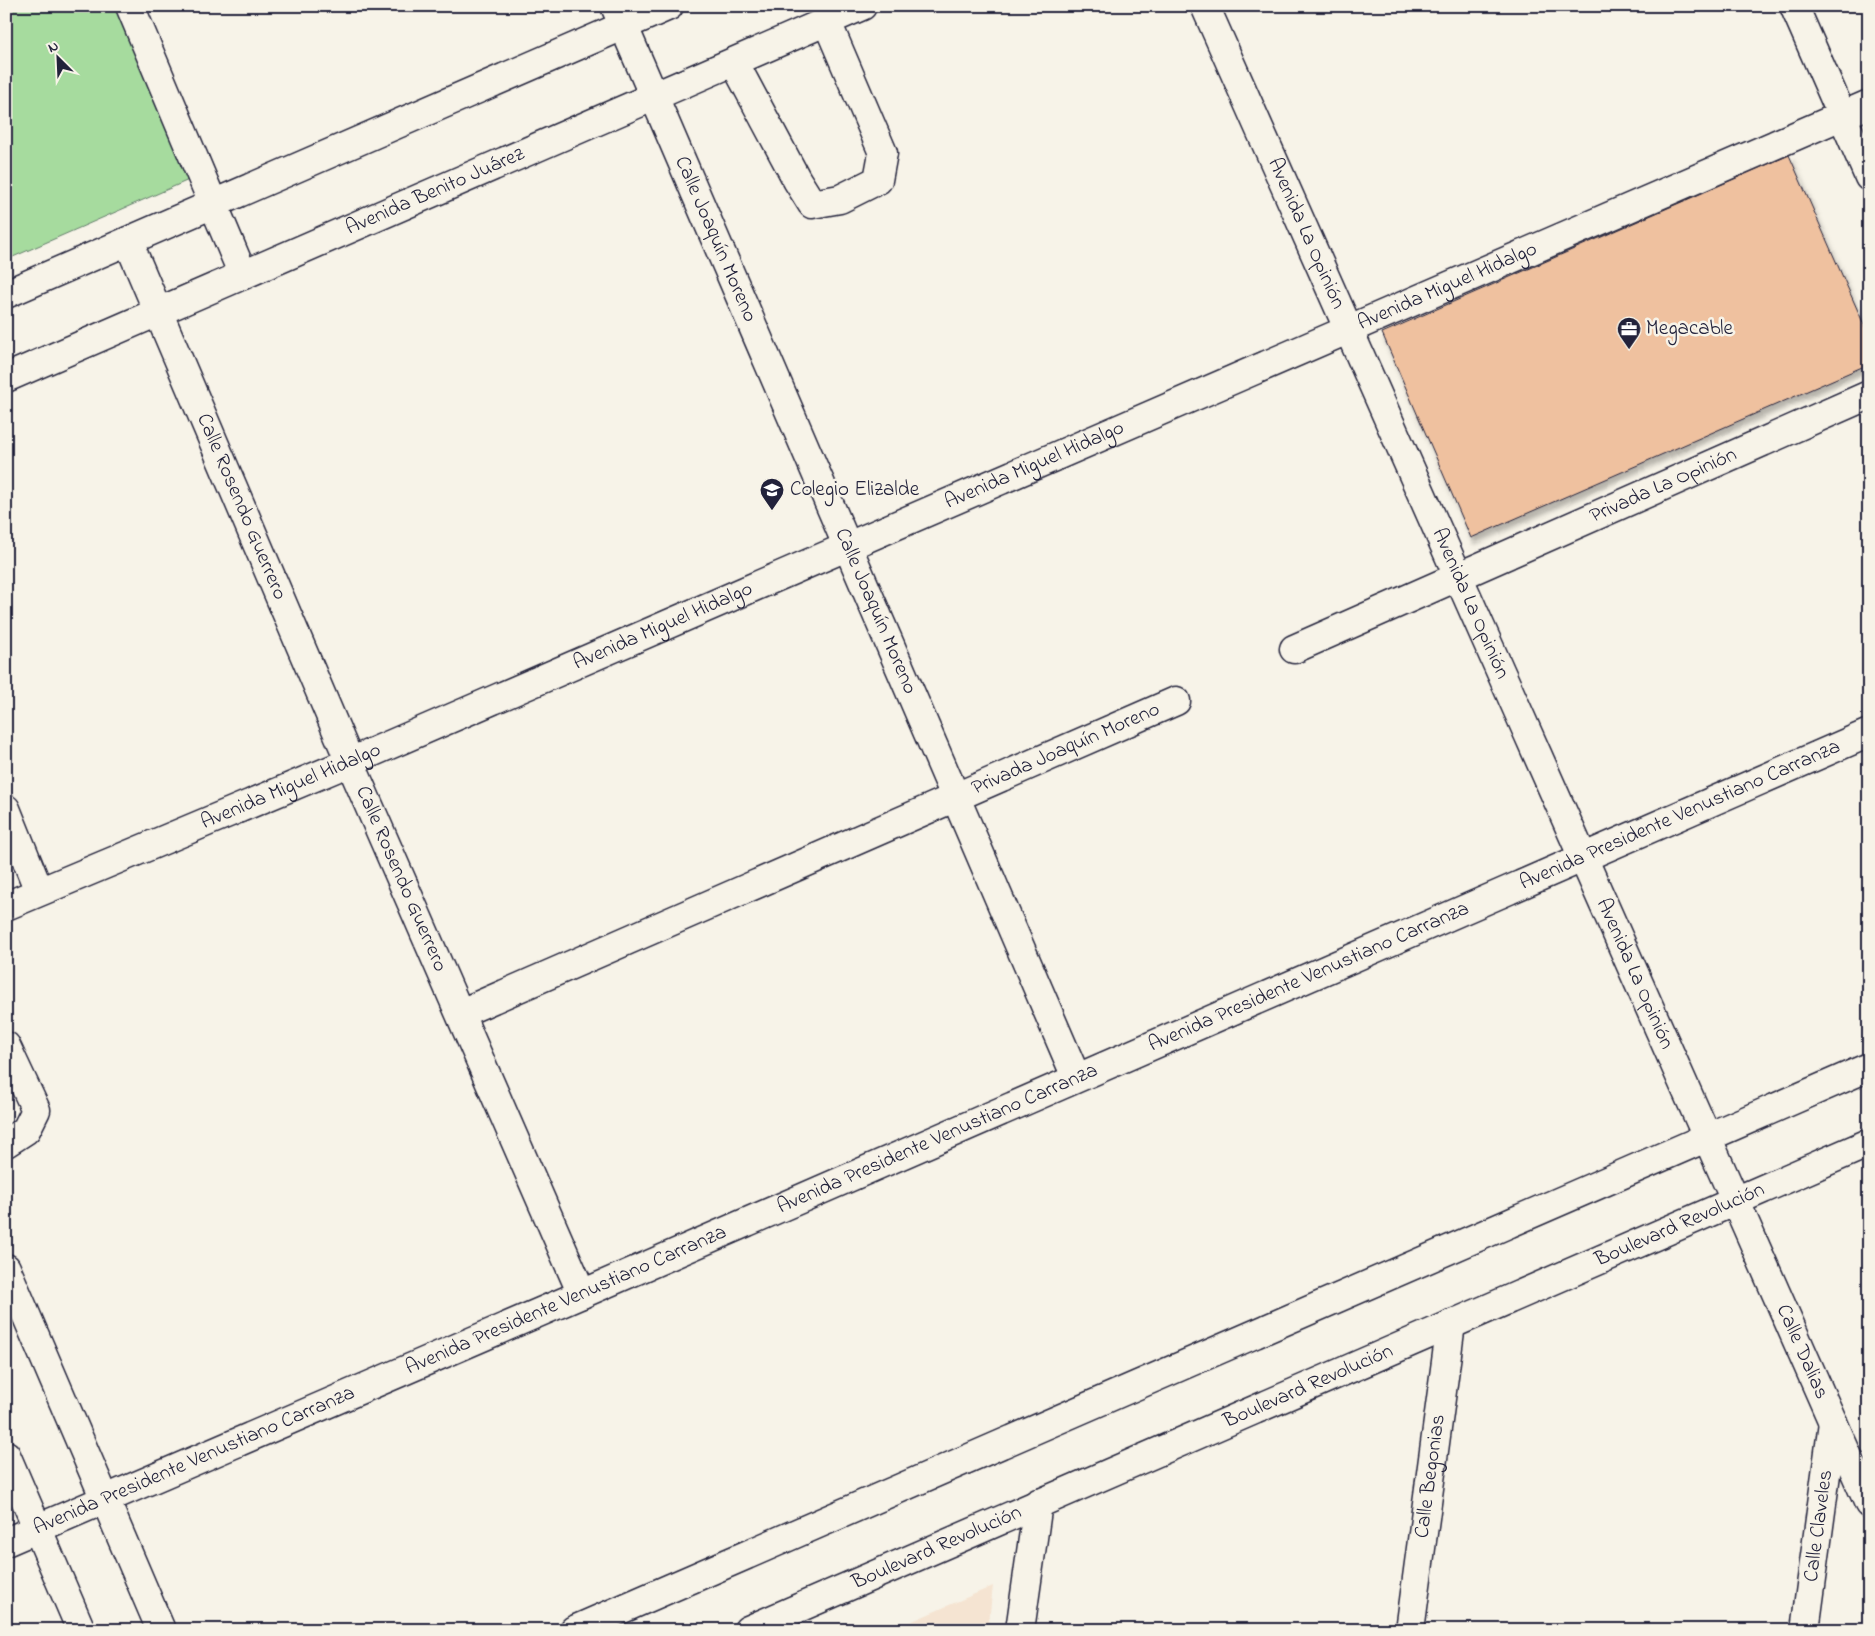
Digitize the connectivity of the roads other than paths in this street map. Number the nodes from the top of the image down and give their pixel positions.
1 (130, 6) edge
2 (669, 6) edge
3 (862, 6) edge
4 (1205, 6) edge
5 (1794, 6) edge
6 (619, 16) edge
7 (827, 22) junction
8 (734, 62) junction
9 (654, 97) junction
10 (1869, 104) edge
11 (1842, 116) junction
12 (1869, 177) edge
13 (213, 204) junction
14 (128, 241) junction
15 (243, 275) junction
16 (6, 294) edge
17 (157, 313) junction
18 (1348, 329) junction
19 (6, 378) edge
20 (1869, 394) edge
21 (848, 546) junction
22 (1458, 576) junction
23 (1294, 649) dead end
24 (1176, 701) dead end
25 (1869, 733) edge
26 (350, 762) junction
27 (956, 798) junction
28 (6, 809) edge
29 (1583, 857) junction
30 (39, 891) junction
31 (6, 906) edge
32 (461, 1013) junction
33 (6, 1046) edge
34 (1869, 1067) edge
35 (1076, 1077) junction
36 (1707, 1137) junction
37 (6, 1143) edge
38 (1869, 1143) edge
39 (1735, 1200) junction
40 (6, 1268) edge
41 (582, 1294) junction
42 (1451, 1324) junction
43 (1833, 1422) junction
44 (6, 1455) edge
45 (105, 1500) junction
46 (1038, 1503) junction
47 (1869, 1504) edge
48 (38, 1528) junction
49 (6, 1542) edge
50 (81, 1630) edge
51 (161, 1630) edge
52 (574, 1630) edge
53 (748, 1630) edge
54 (1020, 1630) edge
55 (1410, 1630) edge
56 (1805, 1630) edge

1 - 13 street
2 - 6 street
3 - 7 street, Avenida Benito Juárez
4 - 18 street, Avenida La Opinión
5 - 11 street
6 - 9 street, Calle Joaquín Moreno
6 - 13 street
7 - 8 street, Avenida Benito Juárez
7 - 8 street
8 - 9 street, Avenida Benito Juárez
9 - 15 street, Avenida Benito Juárez
9 - 21 street, Calle Joaquín Moreno
10 - 11 street, Avenida Miguel Hidalgo
11 - 12 street
11 - 18 street, Avenida Miguel Hidalgo
13 - 14 street
13 - 15 street
14 - 16 street
14 - 17 street, Calle Rosendo Guerrero
15 - 17 street, Avenida Benito Juárez
17 - 19 street, Avenida Benito Juárez
17 - 26 street, Calle Rosendo Guerrero
18 - 21 street, Avenida Miguel Hidalgo
18 - 22 street, Avenida La Opinión
20 - 22 street, Privada La Opinión
21 - 26 street, Avenida Miguel Hidalgo
21 - 27 street, Calle Joaquín Moreno
22 - 23 street, Privada La Opinión
22 - 29 street, Avenida La Opinión
24 - 27 street, Privada Joaquín Moreno
25 - 29 street, Avenida Presidente Venustiano Carranza
26 - 30 street, Avenida Miguel Hidalgo
26 - 32 street, Calle Rosendo Guerrero
27 - 32 street, Privada Joaquín Moreno
27 - 35 street, Calle Joaquín Moreno
28 - 30 street
29 - 35 street, Avenida Presidente Venustiano Carranza
29 - 36 street, Avenida La Opinión
30 - 31 street, Avenida Miguel Hidalgo
32 - 41 street, Calle Rosendo Guerrero
33 - 37 street
34 - 36 street
35 - 41 street, Avenida Presidente Venustiano Carranza
36 - 39 street, Avenida La Opinión
36 - 52 street
38 - 39 street, Boulevard Revolución
39 - 42 street, Boulevard Revolución
39 - 43 street, Calle Dalias
40 - 45 street
41 - 45 street, Avenida Presidente Venustiano Carranza
42 - 46 street, Boulevard Revolución
42 - 55 street, Calle Begonias
43 - 47 street, Calle Dalias
43 - 56 street, Calle Claveles
44 - 48 street
45 - 48 street, Avenida Presidente Venustiano Carranza
45 - 51 street
46 - 53 street, Boulevard Revolución
46 - 54 street
48 - 49 street, Avenida Presidente Venustiano Carranza
48 - 50 street

